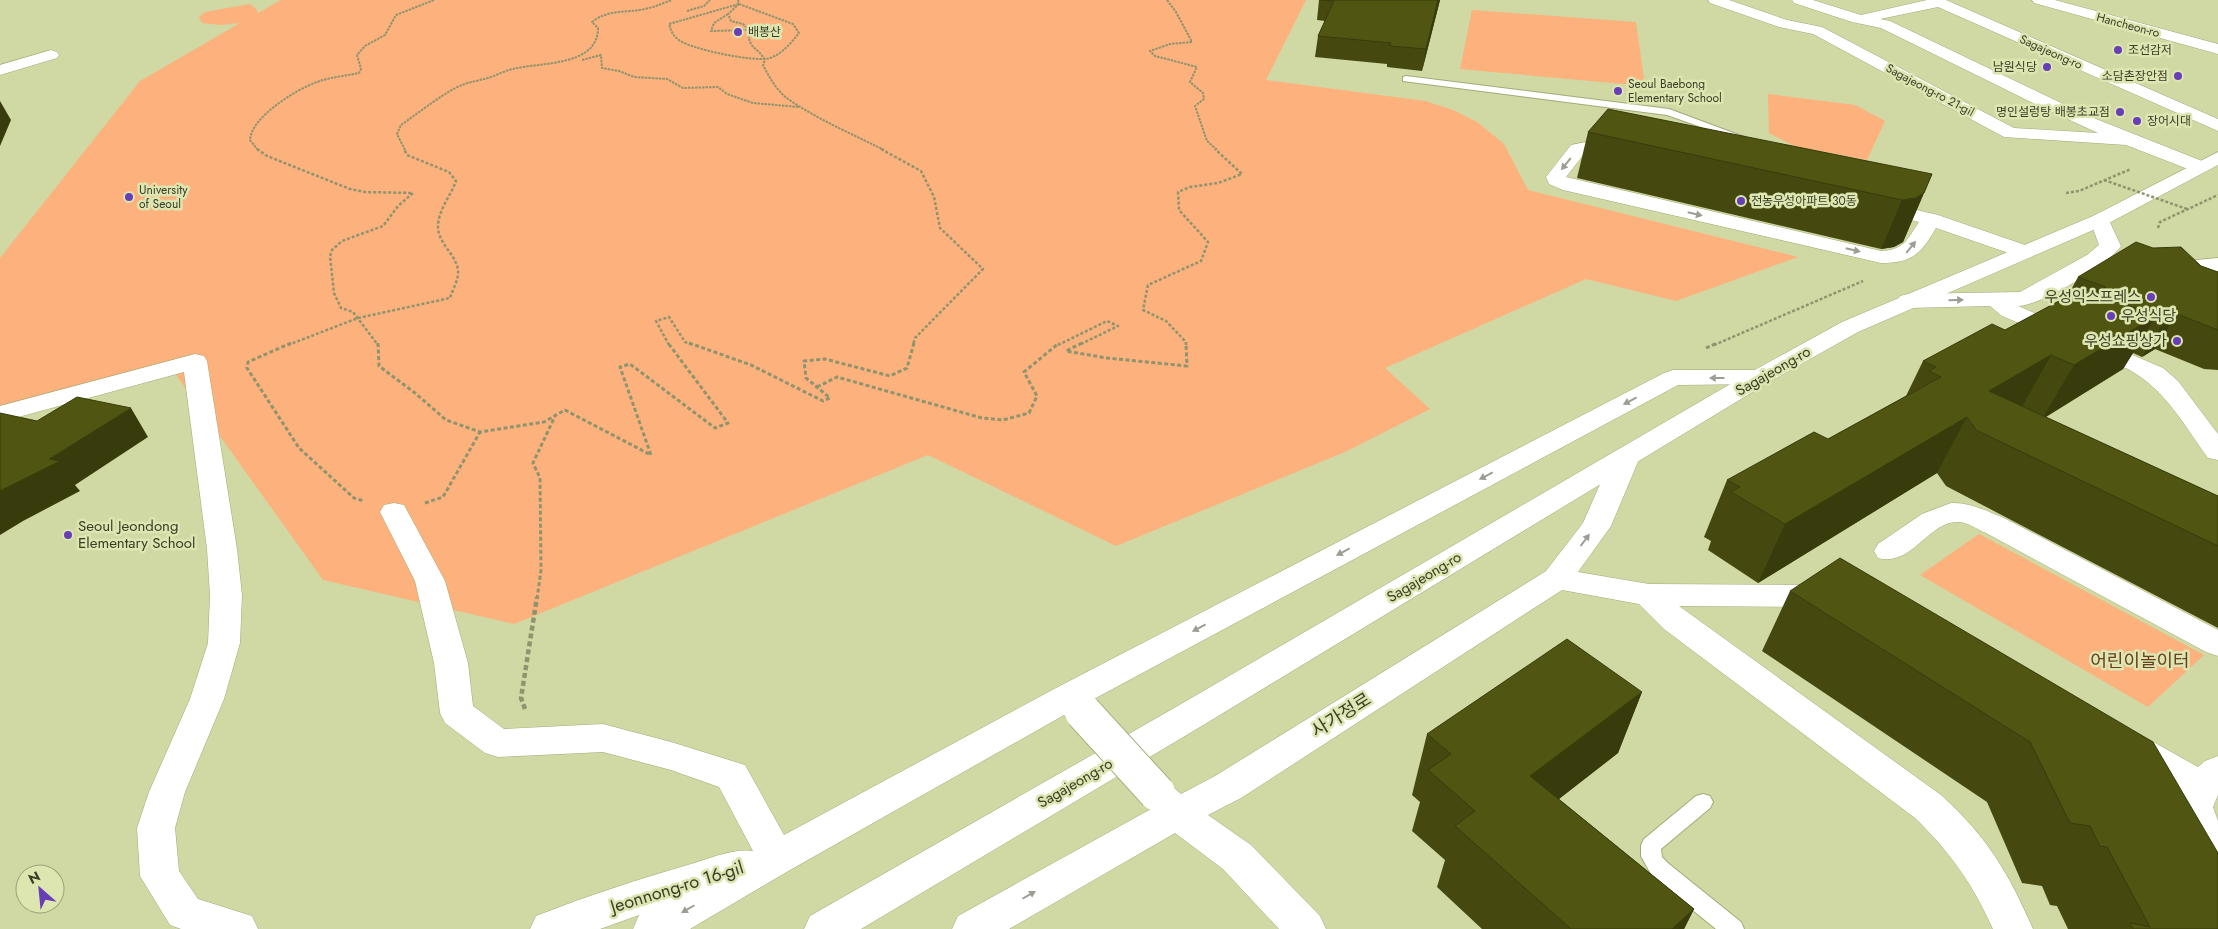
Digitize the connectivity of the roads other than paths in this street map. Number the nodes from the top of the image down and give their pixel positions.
1 (1715, 0) edge
2 (1799, 0) edge
3 (1882, 0) edge
4 (2039, 0) edge
5 (1936, 1) edge
6 (1911, 9) junction
7 (1856, 19) junction
8 (1800, 26) junction
9 (1766, 32) dead end
10 (2218, 49) edge
11 (51, 56) dead end
12 (0, 70) edge
13 (1406, 79) dead end
14 (2218, 126) edge
15 (2125, 140) junction
16 (1760, 144) edge
17 (1636, 154) edge
18 (2209, 163) edge
19 (1887, 190) edge
20 (1864, 204) edge
21 (1931, 219) junction
22 (2029, 250) junction
23 (2129, 251) junction
24 (2218, 265) edge
25 (2202, 288) edge
26 (1995, 299) junction
27 (1908, 301) junction
28 (1760, 377) junction
29 (0, 414) edge
30 (2218, 452) edge
31 (1626, 457) junction
32 (394, 512) road end
33 (1889, 551) dead end
34 (1557, 580) junction
35 (1649, 595) junction
36 (1852, 598) edge
37 (2218, 644) edge
38 (1075, 705) junction
39 (2108, 732) edge
40 (2210, 779) edge
41 (1703, 802) dead end
42 (1167, 803) junction
43 (2218, 856) edge
44 (776, 858) junction
45 (990, 924) edge
46 (238, 929) edge
47 (550, 929) edge
48 (653, 929) edge
49 (824, 929) edge
50 (1306, 929) edge
51 (1733, 929) edge
52 (2014, 929) edge

1 - 8 street
2 - 7 street
3 - 6 street
4 - 10 street, Hancheon-ro
5 - 6 street
5 - 14 street, Sagajeong-ro
6 - 7 street
7 - 8 street
7 - 15 street, Sagajeong-ro 21-gil
8 - 9 street
8 - 15 street, Sagajeong-ro 21-gil
11 - 12 street
13 - 16 lane
15 - 18 street, Sagajeong-ro 21-gil
17 -> 21 street
18 - 23 street, Sagajeong-ro
19 - 22 street
20 - 21 street
21 - 22 street
22 - 23 street, Sagajeong-ro
22 - 27 street, Sagajeong-ro
23 - 24 street
23 - 25 street
23 - 26 street
27 -> 26 street
26 - 30 street
27 - 28 street, Sagajeong-ro
28 - 31 street, Sagajeong-ro
28 -> 38 street
29 - 46 street
34 -> 31 street, 사가정로
31 - 49 street, Sagajeong-ro
32 - 44 street
33 - 37 street
34 - 35 street
34 - 42 street, 사가정로
35 - 36 street
35 - 52 street
38 - 42 street, bridge
38 - 44 street
39 - 40 street
40 - 43 street
41 - 51 lane
45 -> 42 street, 사가정로
42 - 50 street
44 - 47 street, Jeonnong-ro 16-gil
44 -> 48 street

